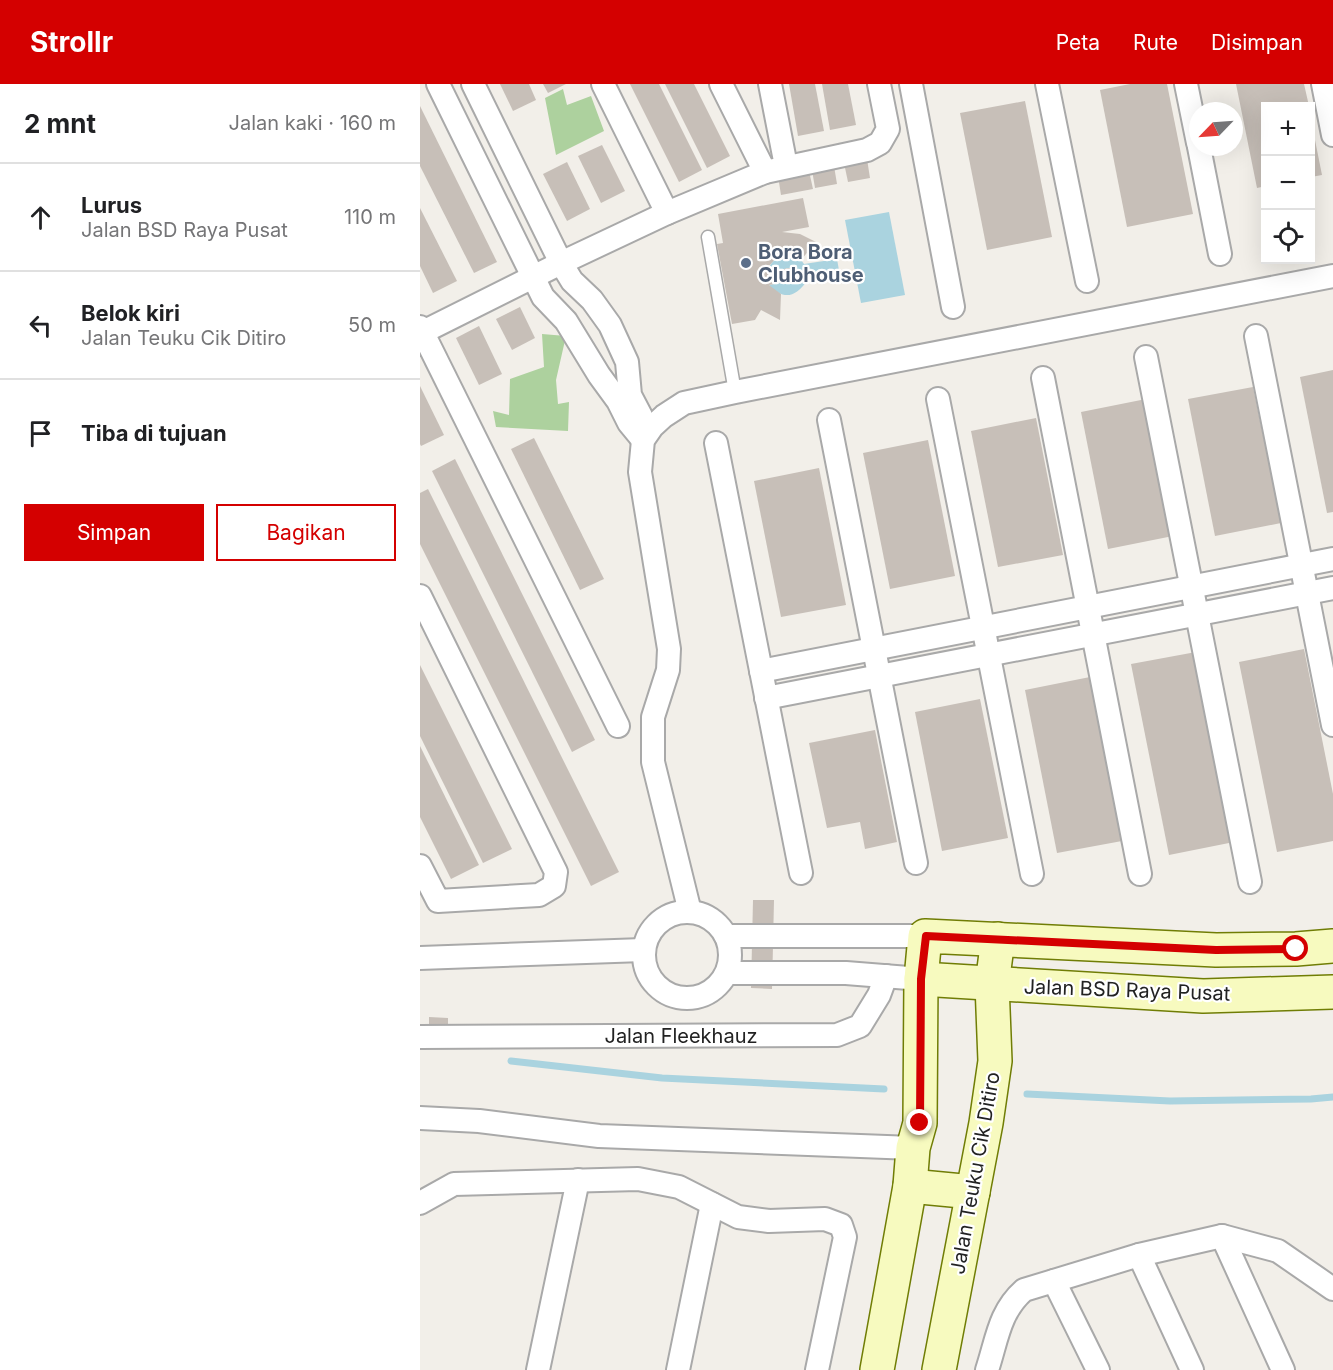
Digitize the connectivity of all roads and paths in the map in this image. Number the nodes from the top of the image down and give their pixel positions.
1 (438, 84) edge
2 (473, 84) edge
3 (603, 84) edge
4 (721, 84) edge
5 (770, 84) edge
6 (879, 84) edge
7 (911, 84) edge
8 (1047, 84) edge
9 (1186, 84) edge
10 (1323, 84) edge
11 (1190, 102) edge
12 (1333, 135) edge
13 (1200, 156) edge
14 (775, 169) junction
15 (667, 213) junction
16 (708, 237) dead end
17 (1220, 255) dead end
18 (561, 263) junction
19 (1333, 276) edge
20 (532, 277) junction
21 (1087, 280) dead end
22 (953, 307) dead end
23 (421, 330) edge
24 (1256, 336) dead end
25 (1146, 357) dead end
26 (627, 362) junction
27 (599, 375) junction
28 (1043, 378) dead end
29 (735, 392) junction
30 (938, 399) dead end
31 (829, 420) dead end
32 (648, 434) junction
33 (716, 443) dead end
34 (1333, 560) edge
35 (1301, 566) junction
36 (1192, 587) junction
37 (1333, 588) edge
38 (1307, 593) junction
39 (420, 596) edge
40 (1088, 607) junction
41 (1197, 614) junction
42 (984, 627) junction
43 (1093, 634) junction
44 (874, 649) junction
45 (989, 655) junction
46 (761, 671) junction
47 (879, 676) junction
48 (766, 698) junction
49 (618, 726) dead end
50 (1333, 726) edge
51 (916, 863) dead end
52 (420, 866) edge
53 (801, 873) dead end
54 (1032, 874) dead end
55 (1140, 874) dead end
56 (1250, 882) dead end
57 (683, 912) junction
58 (726, 936) junction
59 (846, 936) junction
60 (926, 936) junction
61 (998, 939) junction
62 (1333, 946) edge
63 (643, 950) junction
64 (420, 958) edge
65 (727, 973) junction
66 (846, 973) junction
67 (886, 976) junction
68 (921, 979) junction
69 (992, 984) junction
70 (1333, 992) edge
71 (420, 1037) edge
72 (420, 1118) edge
73 (913, 1148) junction
74 (578, 1180) junction
75 (910, 1186) junction
76 (974, 1192) junction
77 (420, 1204) edge
78 (712, 1204) junction
79 (1222, 1236) junction
80 (1139, 1255) junction
81 (1054, 1281) junction
82 (1333, 1289) edge
83 (995, 1347) junction
84 (538, 1370) edge
85 (678, 1370) edge
86 (817, 1370) edge
87 (877, 1370) edge
88 (939, 1370) edge
89 (987, 1370) edge
90 (1005, 1370) edge
91 (1098, 1370) edge
92 (1192, 1370) edge
93 (1283, 1370) edge

1 - 20 street
2 - 18 street
3 - 15 street
4 - 14 street
5 - 14 street
6 - 14 street
7 - 22 street
8 - 21 street
9 - 11 street
10 - 12 street
13 - 17 street
14 - 15 street
15 - 18 street
16 - 29 lane
18 - 20 street
18 - 26 street
19 - 29 street
20 - 23 street
20 - 27 street
23 - 49 street
24 - 35 street
25 - 36 street
26 - 27 street
26 - 32 street
27 - 32 street
28 - 40 street
29 - 32 street
30 - 42 street
31 - 44 street
32 - 57 street
33 - 46 street
34 - 35 street
35 - 36 street
35 - 38 street
36 - 40 street
36 - 41 street
37 - 38 street
38 - 41 street
38 - 50 street
39 - 52 street
40 - 42 street
40 - 43 street
41 - 43 street
41 - 56 street
42 - 44 street
42 - 45 street
43 - 45 street
43 - 55 street
44 - 46 street
44 - 47 street
45 - 47 street
45 - 54 street
46 - 48 street
47 - 48 street
47 - 51 street
48 - 53 street
57 - 58 street
57 - 63 street
58 - 59 street
58 - 65 street
59 - 60 street
59 - 66 street
60 - 61 main road
60 - 68 main road
61 - 62 main road
61 - 69 main road, Jalan Teuku Cik Ditiro
63 - 64 street
63 - 65 street
65 - 66 street
66 - 67 street
67 - 68 street
67 - 71 street, Jalan Fleekhauz
68 - 69 main road, Jalan BSD Raya Pusat
68 - 73 main road
69 - 70 main road, Jalan BSD Raya Pusat
69 - 76 main road, Jalan Teuku Cik Ditiro
72 - 73 street
73 - 75 main road
74 - 77 street
74 - 78 street
74 - 84 street
75 - 76 main road
75 - 87 main road
76 - 88 main road, Jalan Teuku Cik Ditiro
78 - 85 street
78 - 86 street
79 - 80 street
79 - 82 street
79 - 93 street
80 - 81 street
80 - 92 street
81 - 83 street
81 - 91 street
83 - 89 street
83 - 90 street

